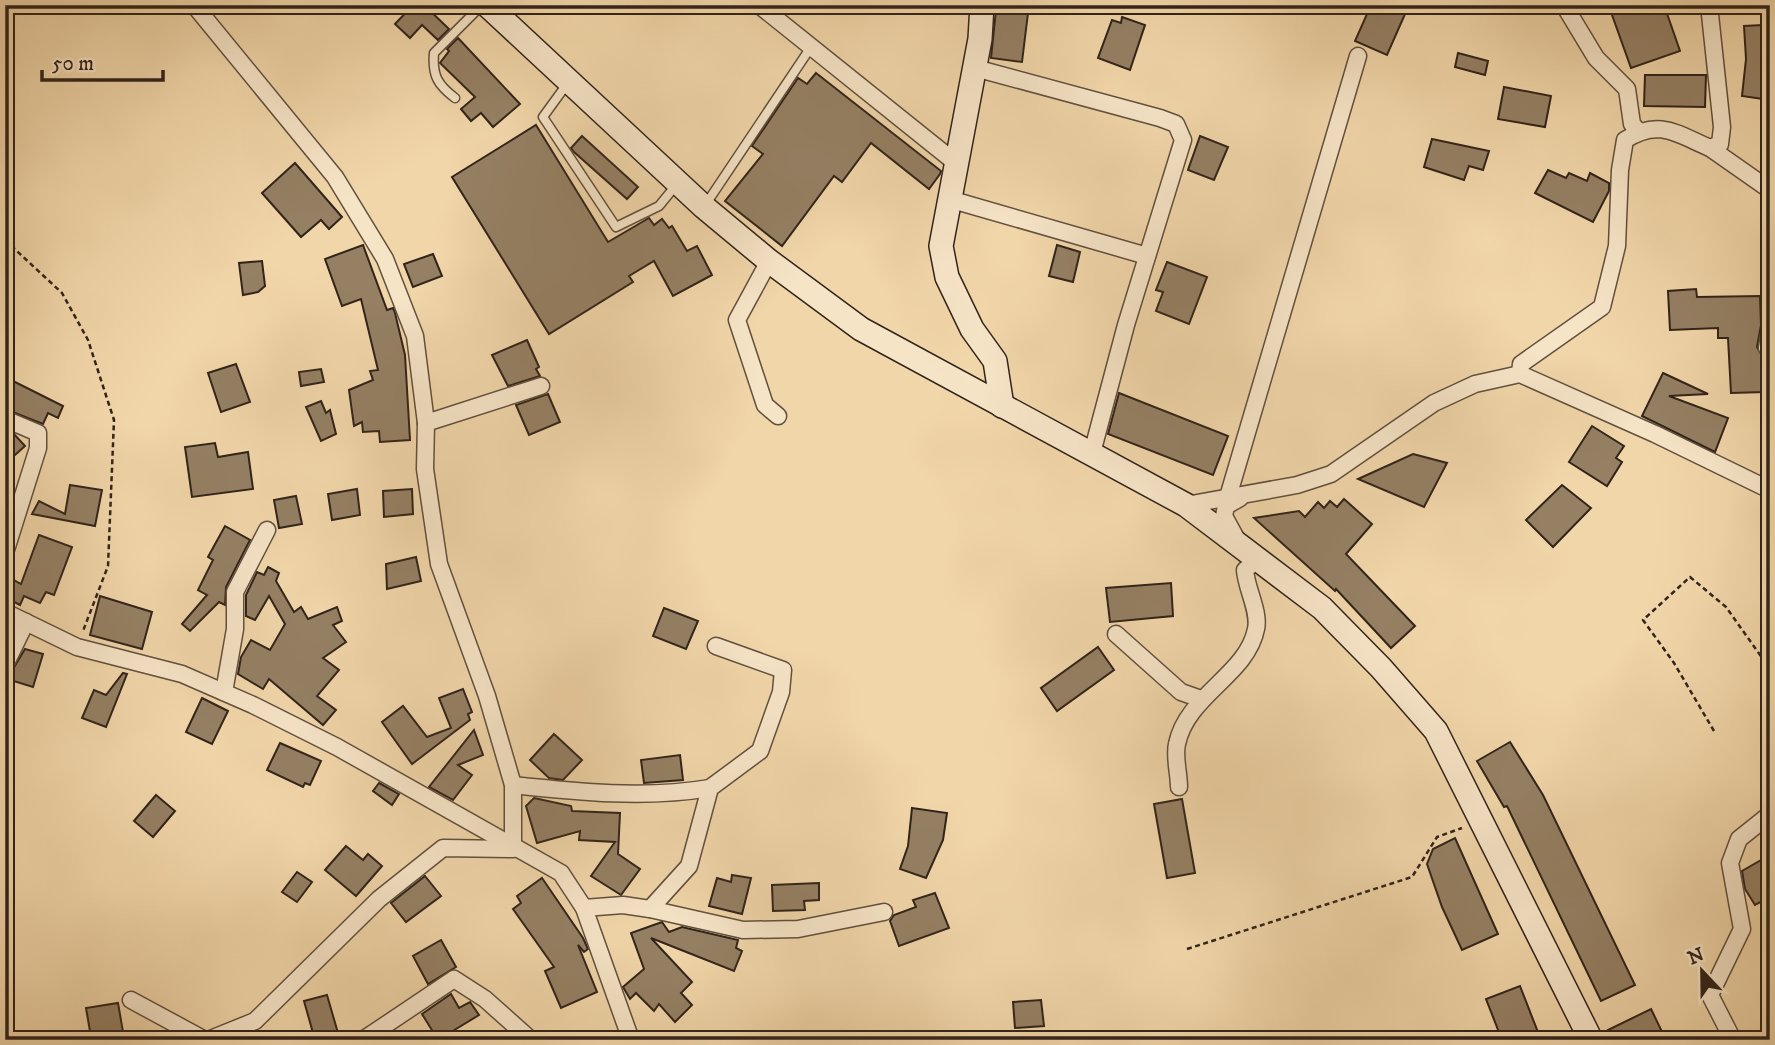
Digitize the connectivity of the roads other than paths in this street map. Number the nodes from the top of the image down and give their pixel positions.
1 (98, 5) edge
2 (119, 5) edge
3 (194, 5) edge
4 (484, 5) edge
5 (759, 5) edge
6 (982, 5) edge
7 (1564, 5) edge
8 (1709, 5) edge
9 (811, 47) junction
10 (1358, 56) dead end
11 (975, 68) junction
12 (569, 82) junction
13 (455, 98) dead end
14 (1639, 132) junction
15 (1710, 148) junction
16 (956, 163) junction
17 (678, 183) junction
18 (1769, 192) edge
19 (949, 199) junction
20 (704, 207) junction
21 (1147, 256) junction
22 (769, 261) junction
23 (1770, 330) edge
24 (1767, 348) dead end
25 (1520, 374) junction
26 (541, 387) dead end
27 (1002, 406) junction
28 (778, 416) dead end
29 (5, 419) edge
30 (425, 423) junction
31 (1092, 453) junction
32 (1770, 490) edge
33 (1247, 494) junction
34 (1228, 497) junction
35 (1186, 505) junction
36 (267, 530) dead end
37 (5, 553) edge
38 (1249, 553) junction
39 (5, 612) edge
40 (26, 622) junction
41 (1116, 634) dead end
42 (716, 646) dead end
43 (5, 666) edge
44 (224, 692) junction
45 (1201, 699) junction
46 (513, 785) junction
47 (1180, 787) dead end
48 (710, 788) junction
49 (1769, 815) edge
50 (513, 849) junction
51 (584, 908) junction
52 (650, 909) junction
53 (884, 912) dead end
54 (131, 1000) dead end
55 (623, 1036) edge
56 (206, 1040) edge
57 (363, 1040) edge
58 (531, 1040) edge
59 (1591, 1040) edge
60 (1732, 1040) edge

1 - 2 street
3 - 30 street
4 - 12 street
4 - 13 lane
5 - 9 street
6 - 11 street
7 - 14 street
8 - 15 street
9 - 16 street
9 - 20 lane
10 - 34 street
11 - 16 street
11 - 21 street
12 - 17 street
12 - 17 lane
14 - 15 street
14 - 25 street
15 - 18 street
16 - 19 street
17 - 20 street
19 - 21 street
19 - 27 street
20 - 22 street
21 - 31 street
22 - 27 street
22 - 28 street
23 - 24 street
25 - 32 street
25 - 33 street
26 - 30 street
27 - 31 street
29 - 37 street
30 - 46 street
31 - 35 street
33 - 34 street
33 - 38 street
34 - 35 street
35 - 38 street
36 - 44 street
38 - 45 street
38 - 59 street
39 - 40 street
40 - 43 street
40 - 44 street
41 - 45 street
42 - 48 street
44 - 50 street
45 - 47 street
46 - 48 street
46 - 50 street
48 - 52 street
49 - 60 street
50 - 51 street
50 - 56 street
51 - 52 street
51 - 55 street
52 - 53 street
54 - 56 street
57 - 58 street

